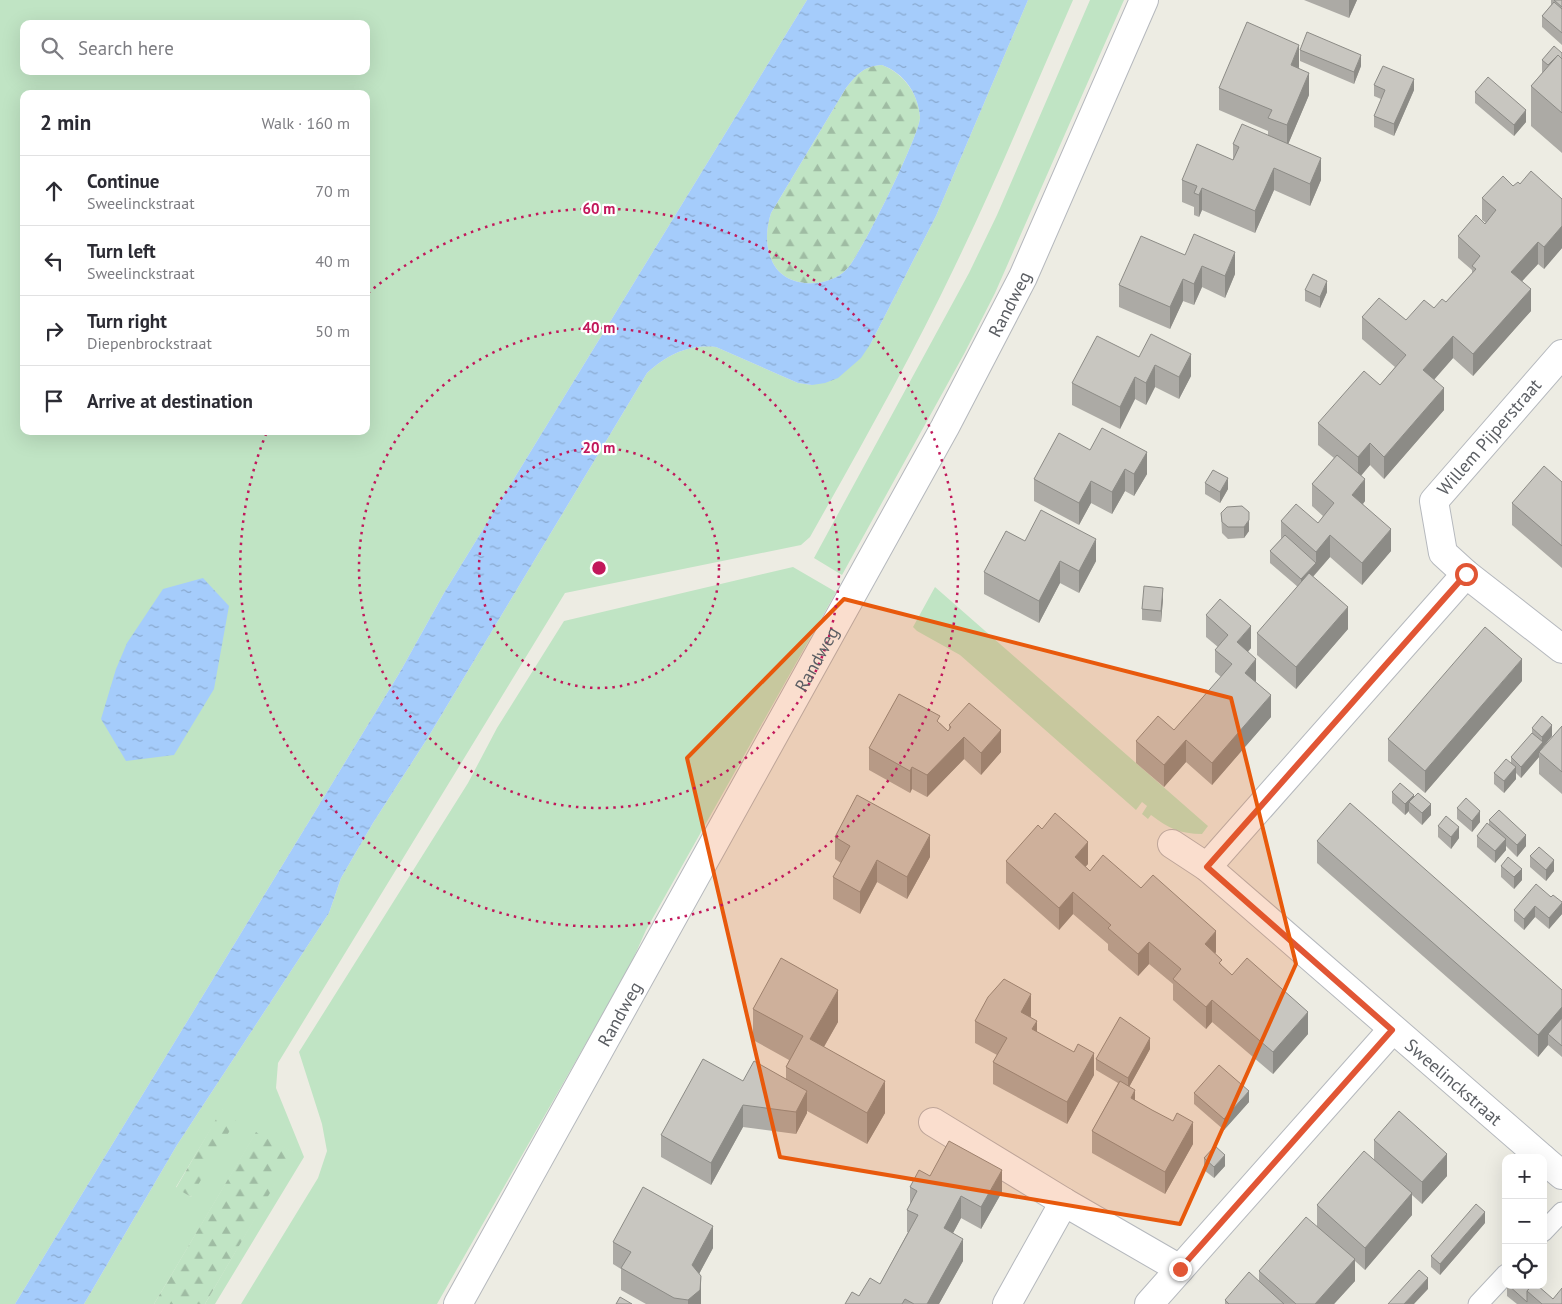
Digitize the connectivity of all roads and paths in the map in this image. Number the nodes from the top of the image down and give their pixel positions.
1 (1144, 0) edge
2 (1562, 354) edge
3 (1466, 574) junction
4 (1562, 650) edge
5 (1172, 844) dead end
6 (1207, 867) junction
7 (1392, 1030) junction
8 (933, 1122) dead end
9 (1551, 1161) edge
10 (1064, 1202) junction
11 (1562, 1212) edge
12 (1547, 1228) edge
13 (1180, 1269) junction
14 (1502, 1278) edge
15 (458, 1304) edge
16 (1007, 1304) edge
17 (1149, 1304) edge
18 (1478, 1304) edge

1 - 15 street, Randweg
2 - 3 street, Willem Pijperstraat
3 - 4 street, Willem Pijperstraat
3 - 6 street
5 - 6 street, Sweelinckstraat
6 - 7 street, Sweelinckstraat
7 - 9 street, Sweelinckstraat
7 - 13 street
8 - 10 street
10 - 13 street
10 - 16 street
11 - 12 lane
13 - 17 street
14 - 18 lane

